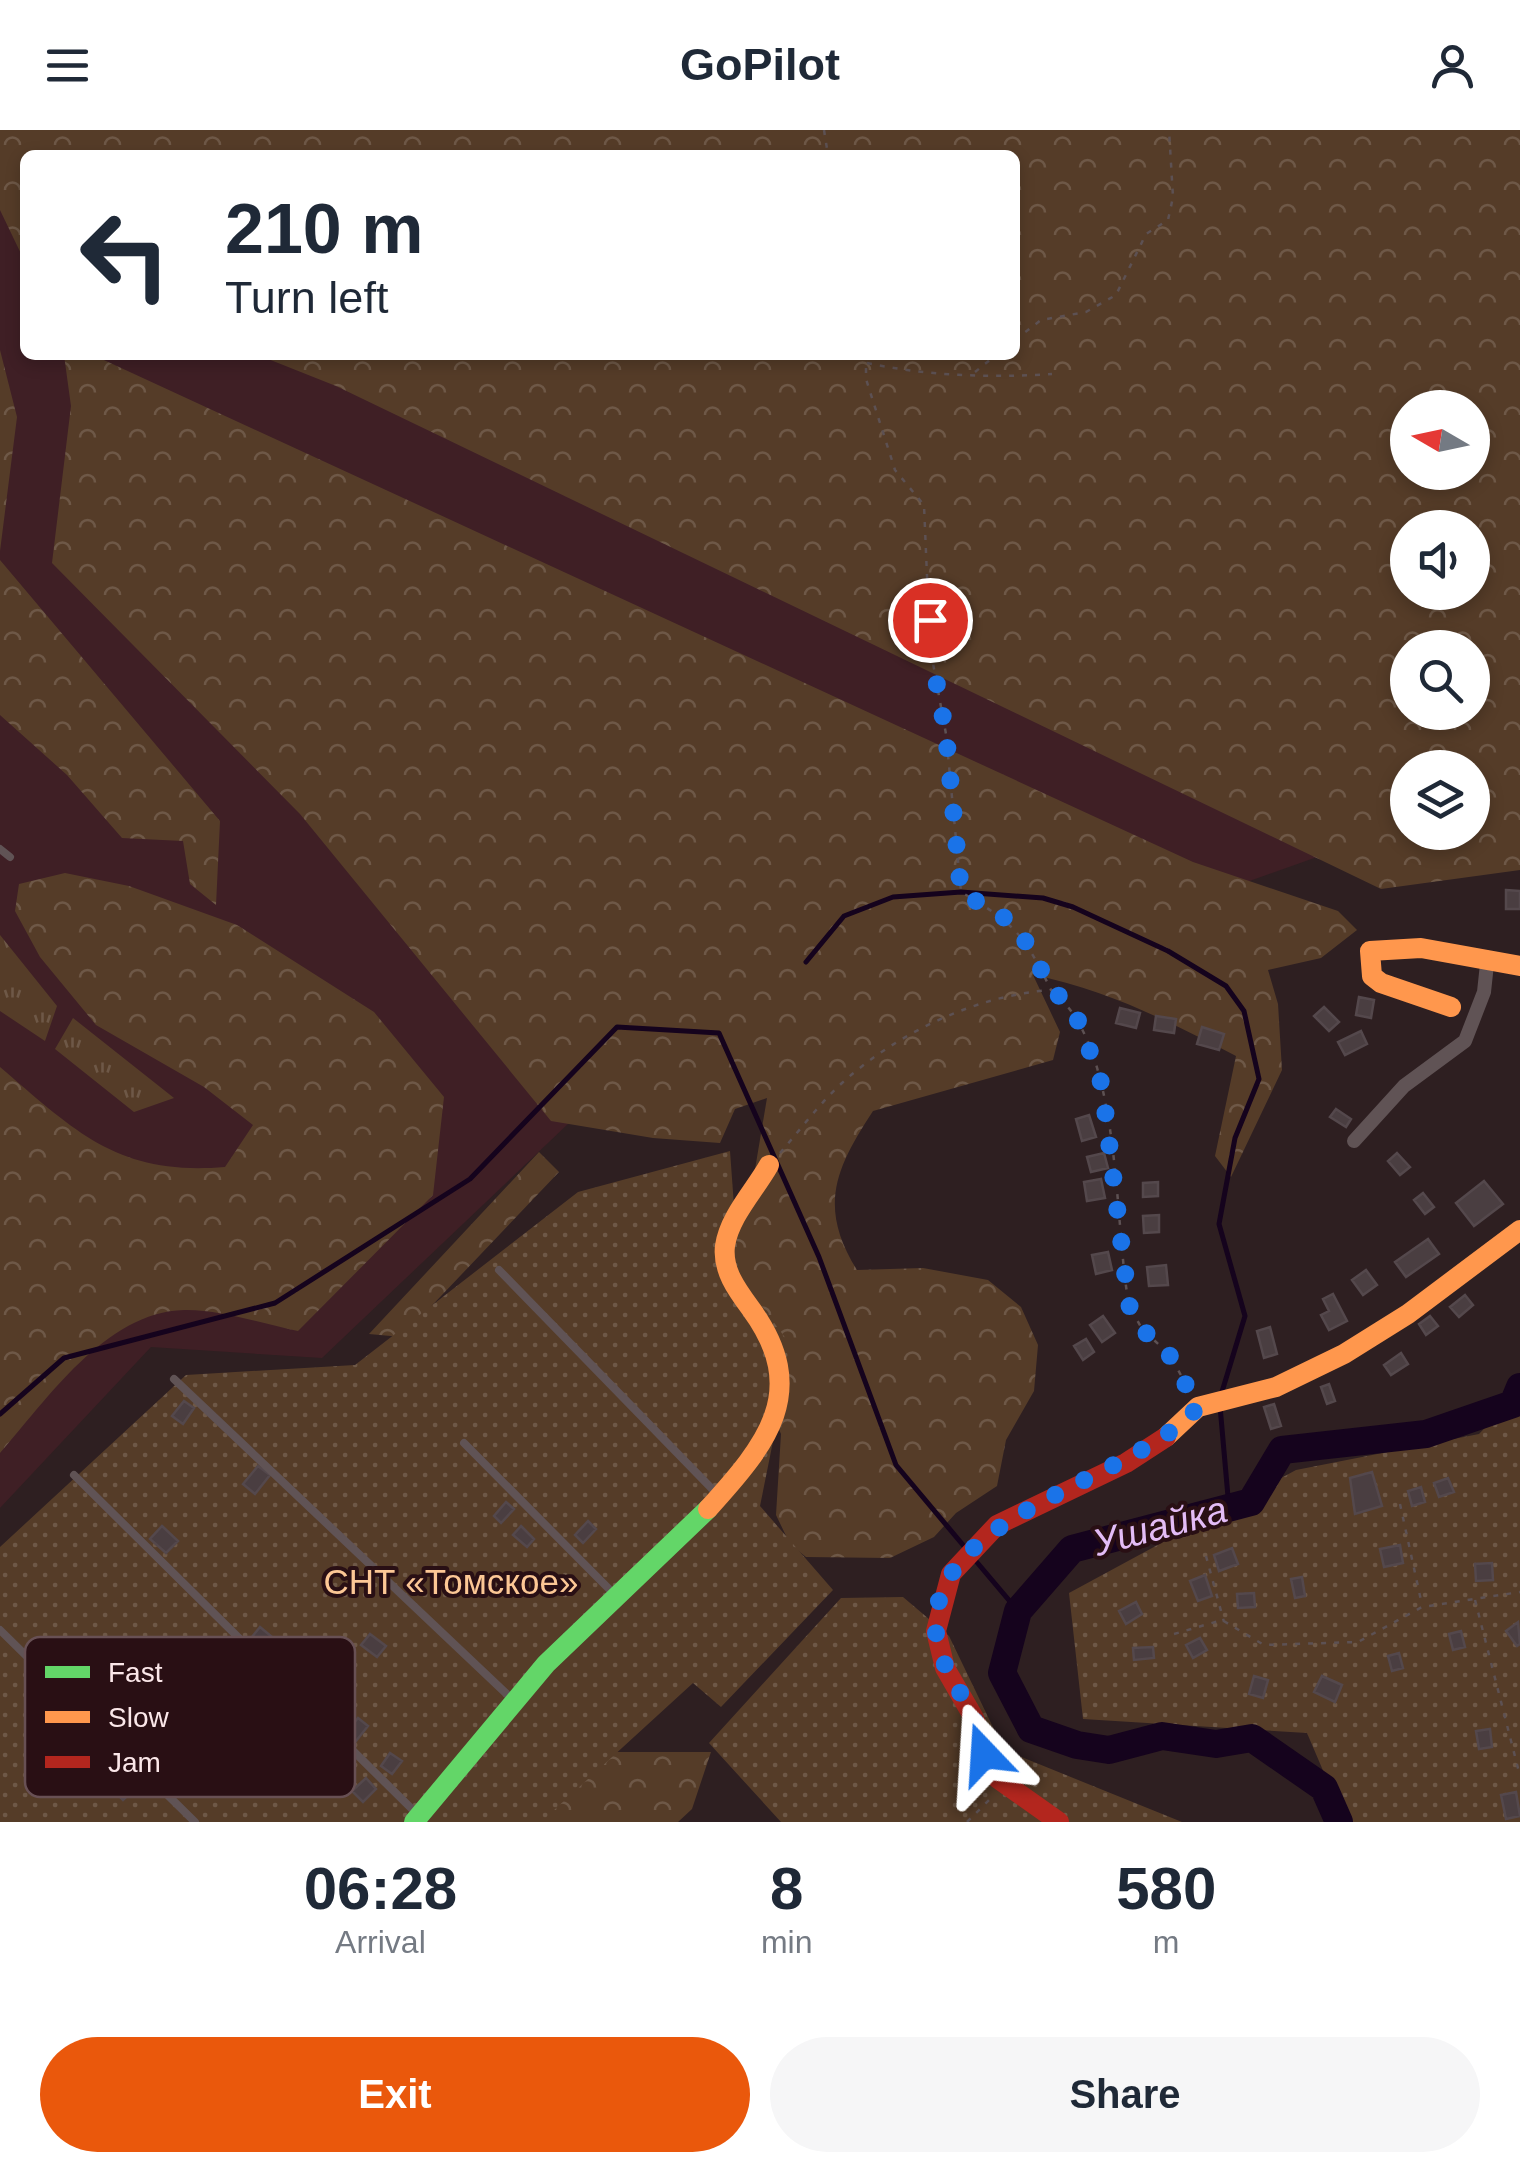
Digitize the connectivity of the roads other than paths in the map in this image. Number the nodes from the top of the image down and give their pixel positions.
1 (0, 849) edge
2 (10, 857) dead end
3 (1487, 964) junction
4 (1520, 966) edge
5 (1451, 1007) dead end
6 (1354, 1141) dead end
7 (769, 1165) road end
8 (1520, 1230) edge
9 (500, 1270) dead end
10 (174, 1379) dead end
11 (464, 1443) dead end
12 (74, 1476) dead end
13 (719, 1496) junction
14 (615, 1594) junction
15 (0, 1630) edge
16 (235, 1637) edge
17 (25, 1655) edge
18 (515, 1701) junction
19 (355, 1757) edge
20 (170, 1797) edge
21 (417, 1819) edge
22 (195, 1822) edge
23 (1059, 1822) edge

1 - 2 lane
3 - 4 street
3 - 5 street
3 - 6 street
7 - 13 street
8 - 23 street
9 - 13 lane
10 - 18 lane
11 - 14 lane
12 - 16 lane
13 - 14 street
14 - 18 street
15 - 17 lane
18 - 21 street
19 - 21 lane
20 - 22 lane

